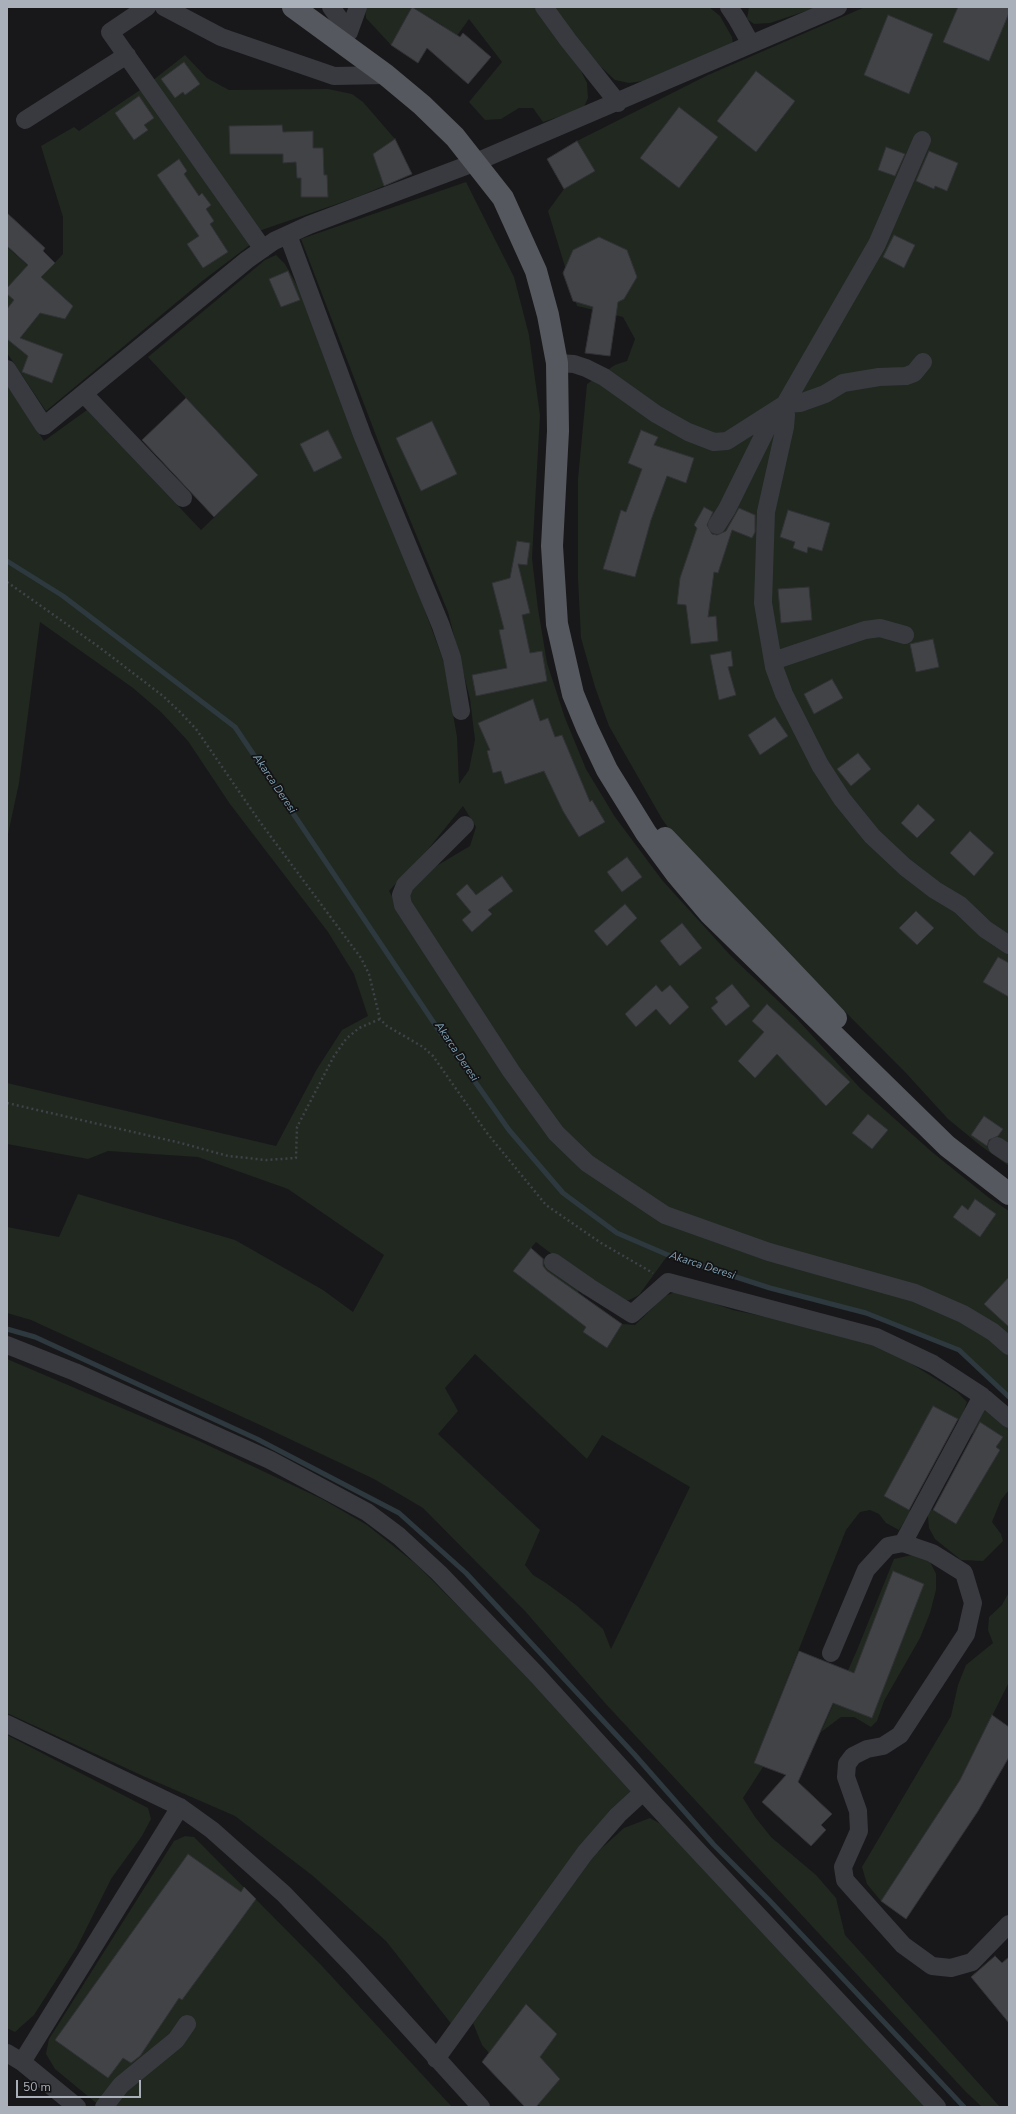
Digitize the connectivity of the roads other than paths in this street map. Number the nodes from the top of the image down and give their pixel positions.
1 (147, 7) edge
2 (164, 7) edge
3 (292, 7) edge
4 (315, 7) edge
5 (331, 7) edge
6 (358, 7) edge
7 (544, 7) edge
8 (729, 7) edge
9 (838, 7) edge
10 (349, 32) junction
11 (750, 44) junction
12 (127, 55) junction
13 (386, 75) junction
14 (618, 103) junction
15 (25, 120) dead end
16 (922, 140) dead end
17 (482, 159) junction
18 (288, 235) junction
19 (263, 249) junction
20 (923, 362) dead end
21 (562, 363) junction
22 (7, 369) edge
23 (84, 394) junction
24 (785, 404) junction
25 (183, 498) dead end
26 (717, 525) dead end
27 (905, 635) dead end
28 (773, 661) junction
29 (461, 711) dead end
30 (465, 825) dead end
31 (1009, 945) edge
32 (1009, 1176) edge
33 (1009, 1194) edge
34 (553, 1262) dead end
35 (7, 1344) edge
36 (1009, 1346) edge
37 (982, 1396) junction
38 (1009, 1419) edge
39 (903, 1543) junction
40 (831, 1653) dead end
41 (7, 1724) edge
42 (643, 1792) junction
43 (180, 1807) junction
44 (1009, 1924) edge
45 (188, 2024) dead end
46 (15, 2058) edge
47 (436, 2059) junction
48 (77, 2107) edge
49 (104, 2107) edge
50 (481, 2107) edge
51 (937, 2107) edge

1 - 12 street
2 - 13 street
3 - 13 main road
4 - 10 main road
5 - 10 street
6 - 10 street
7 - 14 street
8 - 11 street
9 - 11 street
10 - 17 main road
11 - 14 street
12 - 15 street
12 - 19 street
13 - 17 main road
14 - 17 street
16 - 24 street
17 - 18 street
17 - 21 main road
18 - 19 street
18 - 29 street
19 - 23 street
20 - 24 street
21 - 24 street
21 - 32 main road
21 - 33 main road
22 - 23 street
23 - 25 street
24 - 26 street
24 - 28 street
27 - 28 street
28 - 31 street
30 - 36 street
34 - 37 street
35 - 42 street
37 - 38 street
37 - 39 street
39 - 40 street
39 - 44 street
41 - 43 street
42 - 47 street
42 - 51 street
43 - 46 street
43 - 47 street
45 - 49 street
46 - 48 street
47 - 50 street

